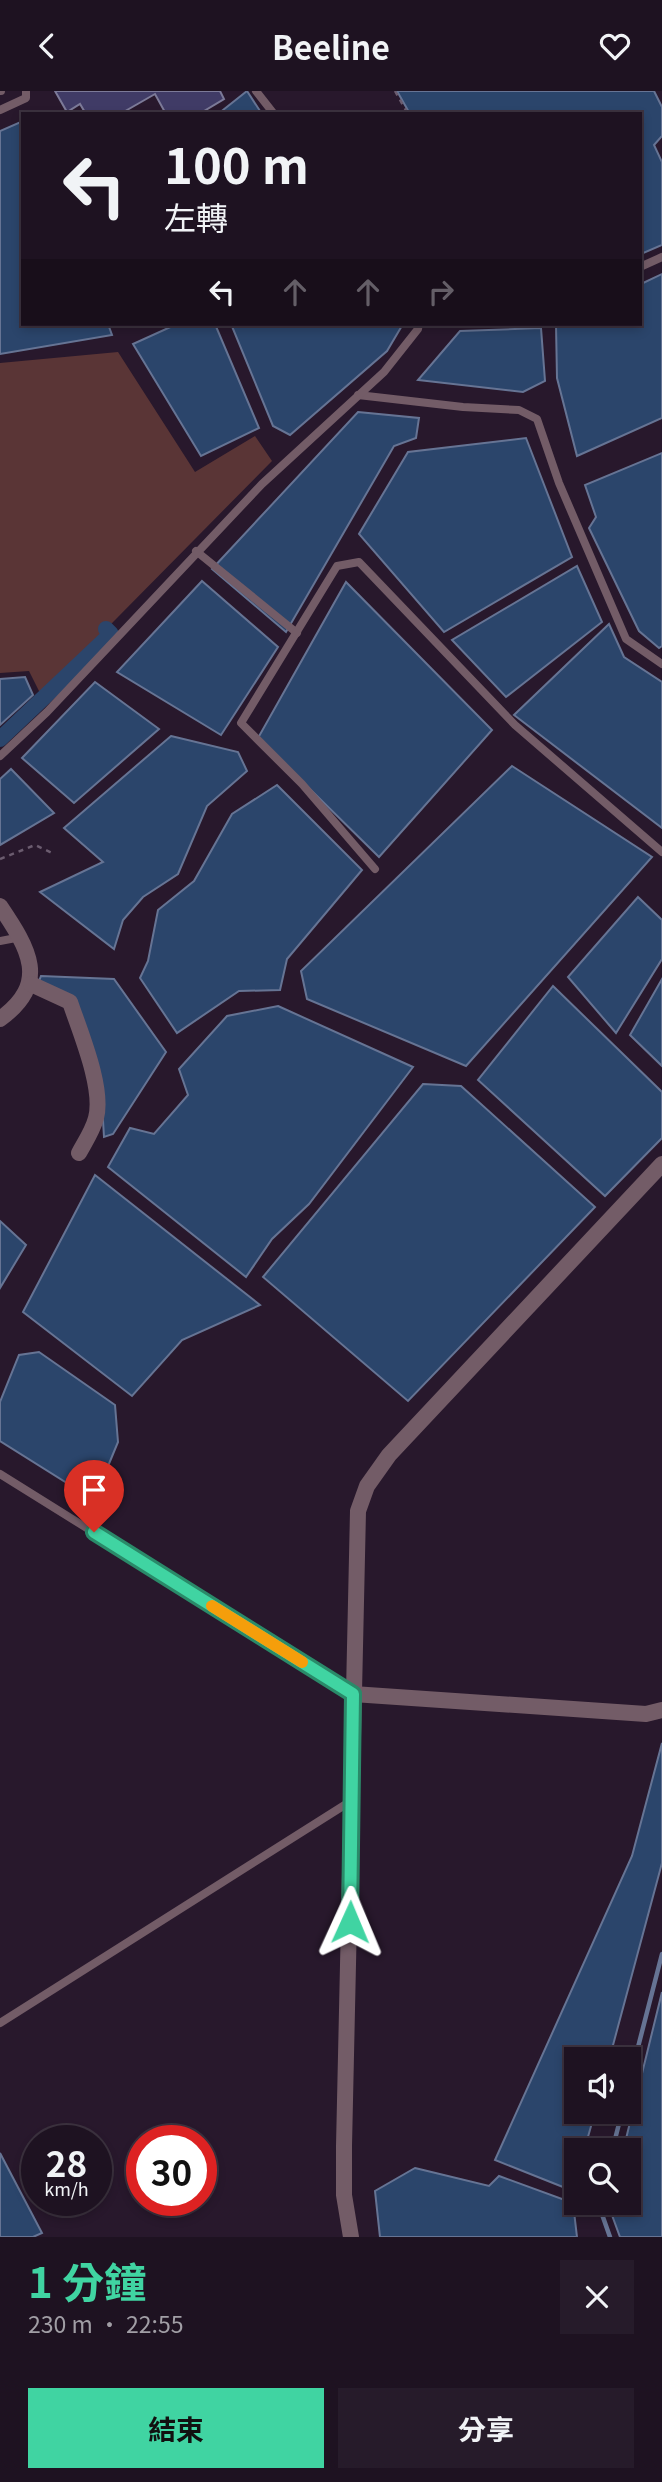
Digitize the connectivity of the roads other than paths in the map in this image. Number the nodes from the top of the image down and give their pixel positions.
1 (26, 91) edge
2 (256, 91) edge
3 (0, 110) edge
4 (272, 112) edge
5 (662, 257) edge
6 (642, 266) edge
7 (419, 326) edge
8 (358, 395) junction
9 (196, 551) junction
10 (297, 633) junction
11 (662, 664) edge
12 (0, 756) edge
13 (662, 852) edge
14 (375, 869) dead end
15 (0, 906) edge
16 (21, 937) junction
17 (0, 941) edge
18 (31, 984) junction
19 (0, 1019) edge
20 (79, 1153) dead end
21 (662, 1164) edge
22 (0, 1473) edge
23 (353, 1694) junction
24 (662, 1710) edge
25 (351, 1801) junction
26 (0, 2023) edge
27 (351, 2237) edge

1 - 3 lane
2 - 4 lane
5 - 6 lane
7 - 8 lane
8 - 9 lane
8 - 11 lane
9 - 10 lane
9 - 12 lane
10 - 13 lane
10 - 14 lane
15 - 16 street
16 - 17 lane
16 - 18 street
18 - 19 street
18 - 20 street
21 - 23 street
22 - 23 lane
23 - 24 street
23 - 25 street
25 - 26 lane
25 - 27 street

